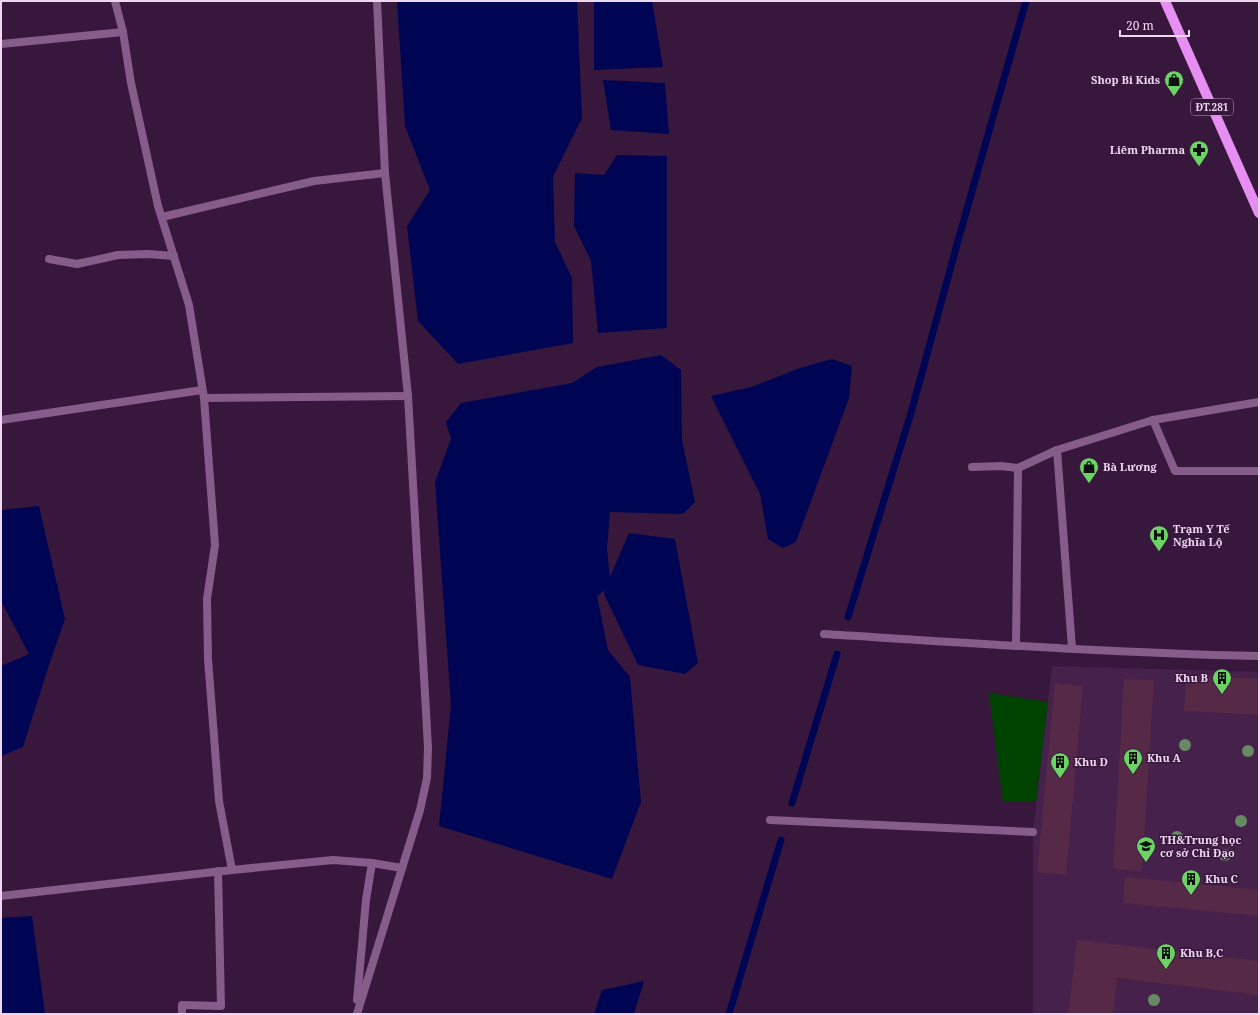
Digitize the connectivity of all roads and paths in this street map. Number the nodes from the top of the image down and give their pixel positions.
1 (115, 1) edge
2 (377, 1) edge
3 (1165, 1) edge
4 (123, 32) junction
5 (1, 44) edge
6 (385, 173) junction
7 (1259, 213) edge
8 (162, 217) junction
9 (174, 256) junction
10 (49, 259) dead end
11 (203, 394) junction
12 (408, 396) junction
13 (1259, 402) edge
14 (1, 420) edge
15 (1153, 420) junction
16 (1057, 450) junction
17 (972, 467) dead end
18 (1018, 468) junction
19 (1259, 471) edge
20 (824, 634) dead end
21 (1016, 646) junction
22 (1072, 648) junction
23 (1259, 656) edge
24 (770, 820) dead end
25 (1033, 832) dead end
26 (372, 863) junction
27 (402, 868) junction
28 (232, 870) junction
29 (218, 872) junction
30 (1, 896) edge
31 (182, 1014) edge
32 (356, 1014) edge

1 - 4 street
2 - 6 street
3 - 7 main road, ĐT.281
4 - 5 street
4 - 8 street
6 - 8 street
6 - 12 street
8 - 9 street
9 - 10 street
9 - 11 street
11 - 12 street
11 - 14 street
11 - 28 street
12 - 27 street
13 - 15 street
15 - 16 street
15 - 19 street
16 - 18 street
16 - 22 street
17 - 18 street
18 - 21 street
20 - 21 street
21 - 22 street
22 - 23 street
24 - 25 street
26 - 27 street
26 - 28 street
26 - 32 street
27 - 32 street
28 - 29 street
29 - 30 street
29 - 31 street

